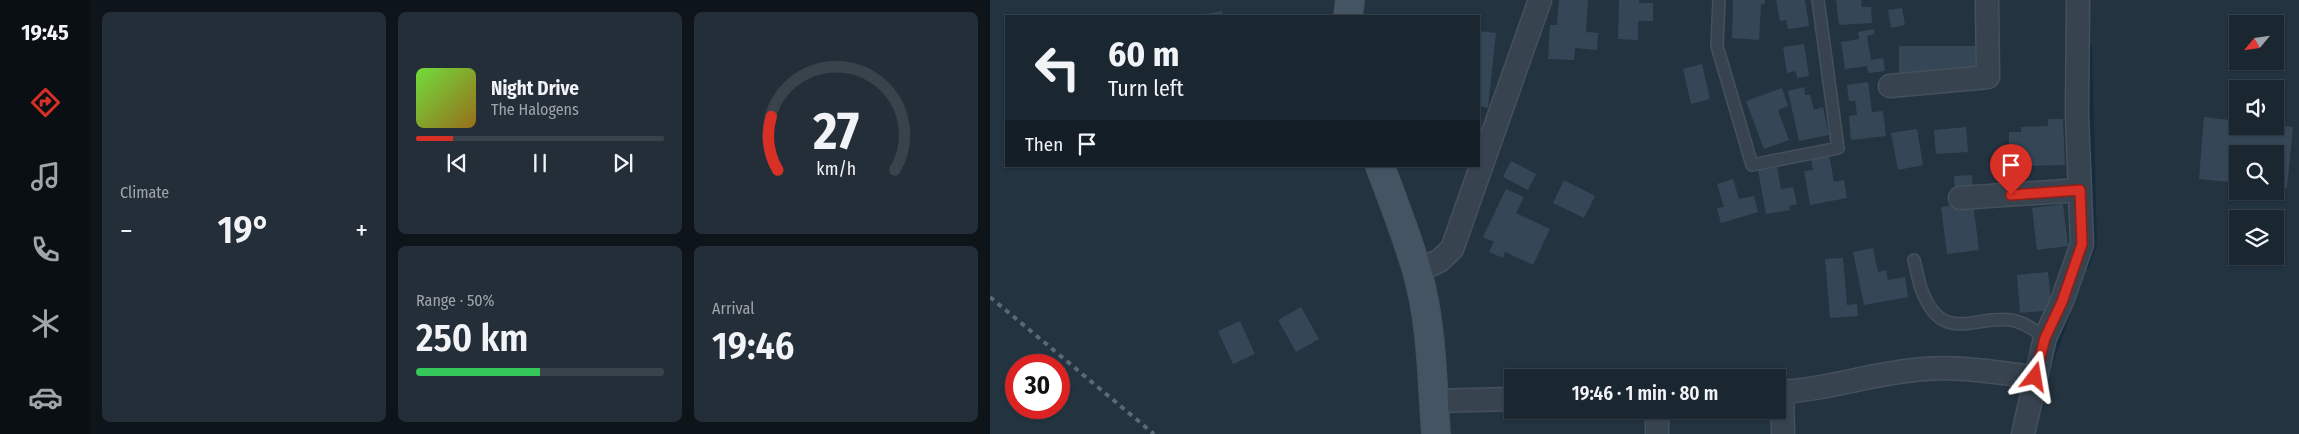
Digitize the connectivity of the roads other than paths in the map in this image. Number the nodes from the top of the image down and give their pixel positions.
1 (1350, 0) edge
2 (1540, 0) edge
3 (1719, 0) edge
4 (1818, 0) edge
5 (1987, 0) edge
6 (2078, 0) edge
7 (1348, 15) edge
8 (1890, 86) dead end
9 (1380, 167) edge
10 (2080, 190) junction
11 (1960, 198) dead end
12 (1914, 260) dead end
13 (1417, 270) junction
14 (2045, 338) junction
15 (2035, 377) junction
16 (1786, 391) edge
17 (1504, 399) edge
18 (1434, 401) junction
19 (1657, 419) edge
20 (1782, 419) edge
21 (1436, 434) edge
22 (1657, 434) edge
23 (1783, 434) edge
24 (2024, 434) edge

1 - 7 street
2 - 13 street
3 - 4 lane
5 - 8 street
6 - 10 street
9 - 13 street
10 - 11 street
10 - 14 street
12 - 14 lane
13 - 18 street
14 - 15 street
15 - 16 street
15 - 24 street
17 - 18 street
18 - 21 street
19 - 22 street
20 - 23 street

